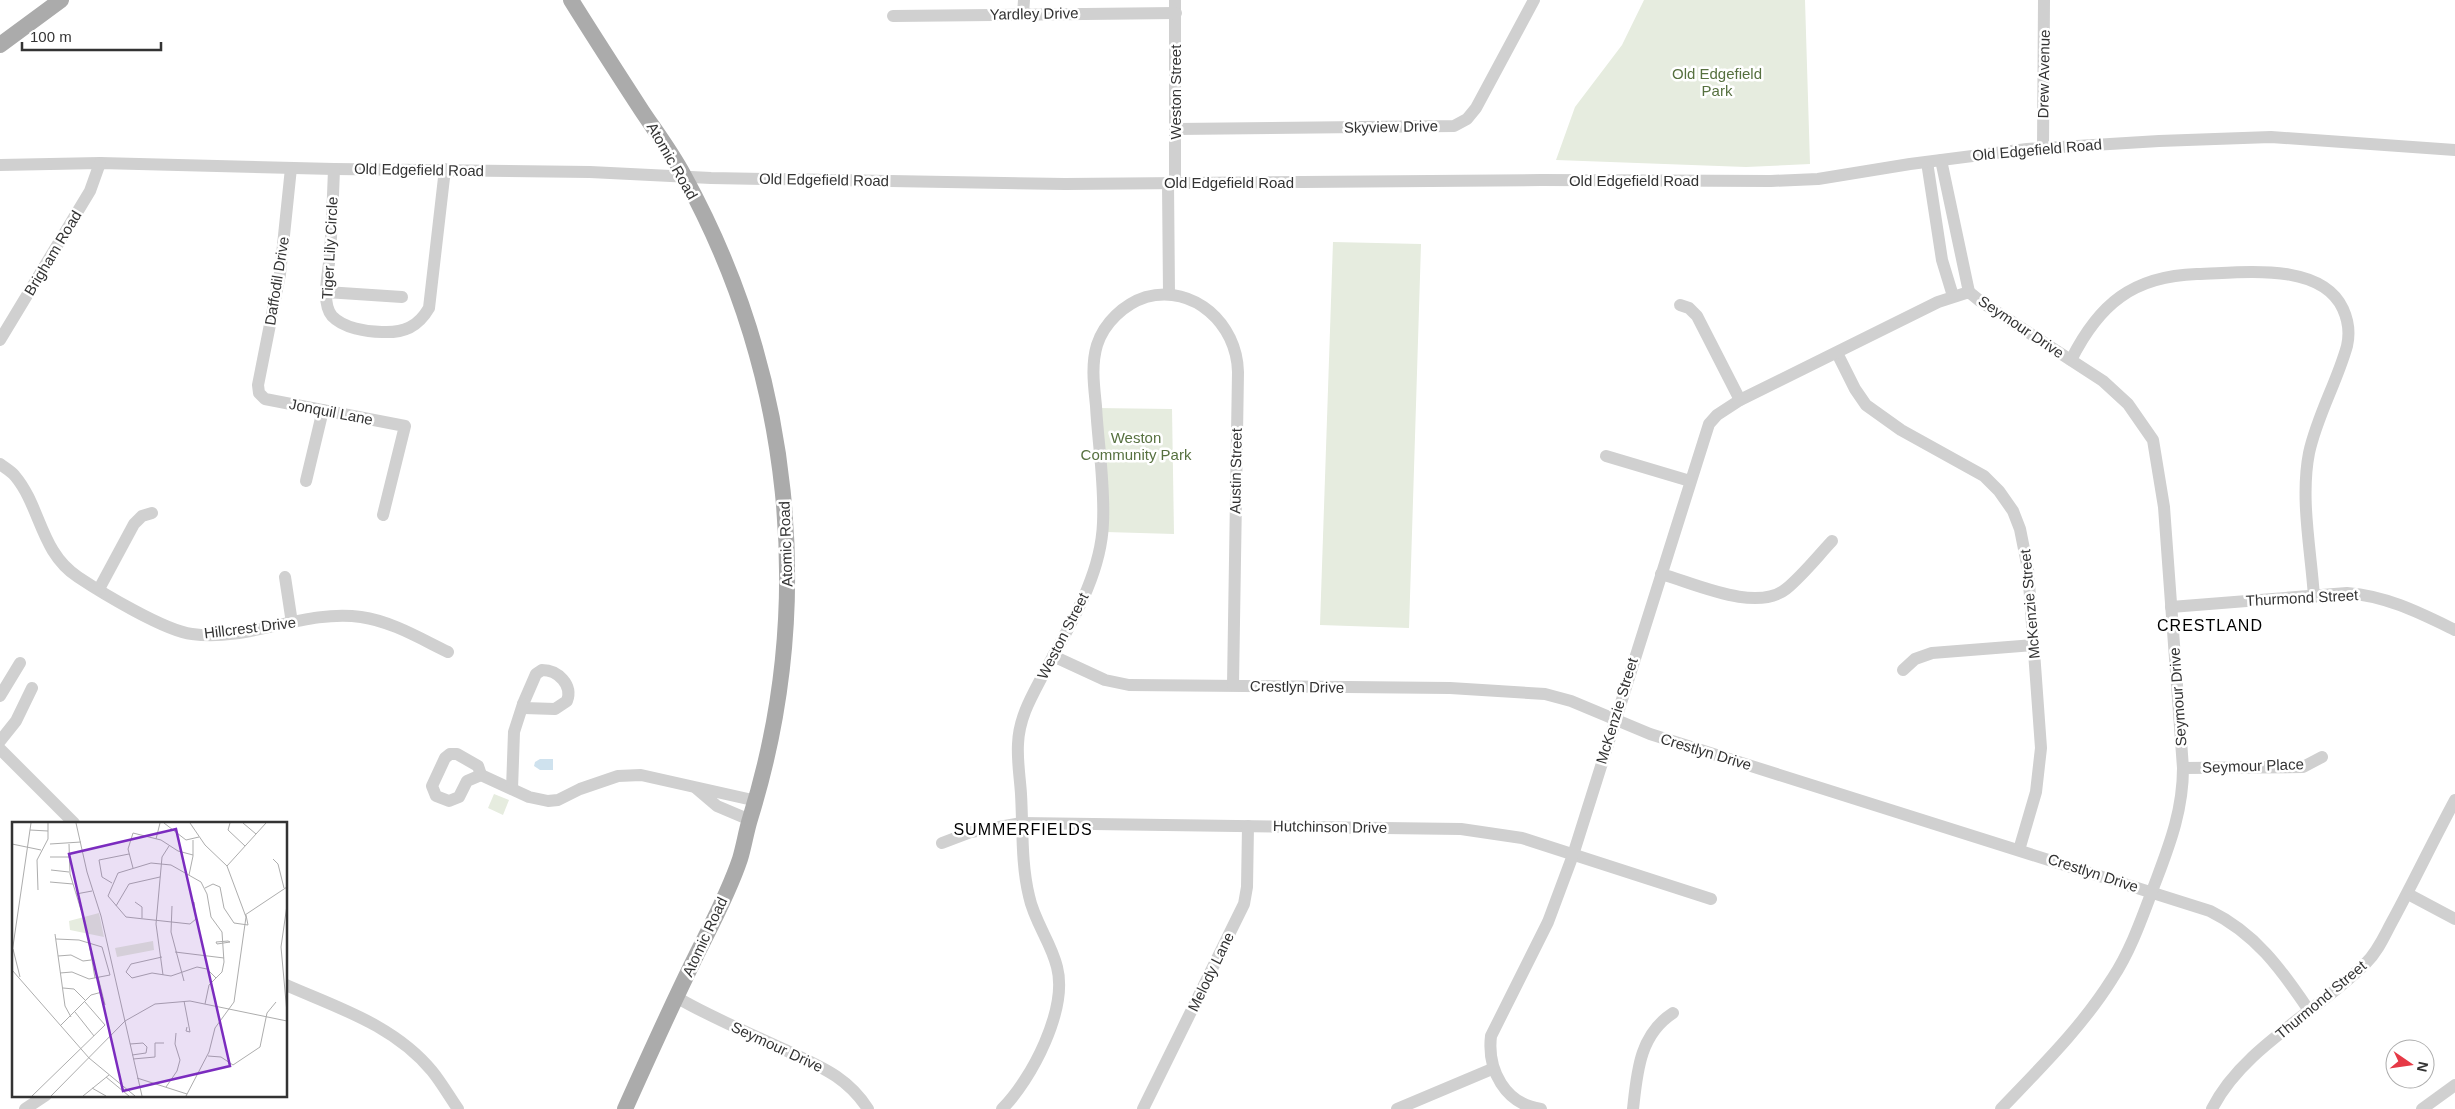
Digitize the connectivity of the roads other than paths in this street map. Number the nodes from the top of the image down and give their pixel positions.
1 (61, 0) edge
2 (571, 0) edge
3 (1024, 0) edge
4 (1175, 0) edge
5 (1534, 0) edge
6 (2044, 0) edge
7 (1176, 13) junction
8 (1023, 14) junction
9 (893, 16) dead end
10 (0, 45) edge
11 (1176, 129) junction
12 (2043, 148) junction
13 (2455, 150) edge
14 (1942, 160) junction
15 (1927, 162) junction
16 (100, 163) junction
17 (0, 165) edge
18 (290, 168) junction
19 (334, 169) junction
20 (446, 170) junction
21 (684, 176) junction
22 (1172, 183) junction
23 (326, 292) junction
24 (1969, 292) junction
25 (1169, 293) junction
26 (402, 296) dead end
27 (1953, 296) junction
28 (1680, 305) dead end
29 (0, 340) edge
30 (1838, 353) junction
31 (2071, 360) junction
32 (259, 393) joint
33 (1740, 400) junction
34 (323, 410) junction
35 (1606, 456) dead end
36 (0, 464) edge
37 (1690, 480) junction
38 (306, 481) dead end
39 (152, 513) dead end
40 (383, 514) dead end
41 (1832, 541) dead end
42 (1661, 574) junction
43 (285, 578) dead end
44 (99, 589) junction
45 (2314, 597) junction
46 (2171, 607) junction
47 (292, 623) junction
48 (2455, 630) edge
49 (2034, 645) junction
50 (448, 652) dead end
51 (1053, 656) junction
52 (20, 663) dead end
53 (1903, 670) dead end
54 (1233, 686) junction
55 (32, 688) dead end
56 (0, 696) edge
57 (523, 704) dead end
58 (1615, 721) junction
59 (0, 741) edge
60 (0, 749) edge
61 (2322, 757) dead end
62 (2182, 768) junction
63 (481, 775) dead end
64 (512, 789) junction
65 (695, 789) junction
66 (2455, 800) edge
67 (756, 801) junction
68 (750, 820) junction
69 (73, 822) edge
70 (1022, 823) junction
71 (1248, 826) junction
72 (942, 843) dead end
73 (2019, 850) junction
74 (1573, 855) junction
75 (2151, 892) junction
76 (2408, 894) junction
77 (1711, 899) dead end
78 (2455, 918) edge
79 (288, 986) edge
80 (676, 997) junction
81 (2308, 1009) junction
82 (1673, 1013) dead end
83 (1492, 1069) junction
84 (2455, 1084) edge
85 (44, 1096) edge
86 (25, 1109) edge
87 (458, 1109) edge
88 (625, 1109) edge
89 (868, 1109) edge
90 (1002, 1109) edge
91 (1142, 1109) edge
92 (1397, 1109) edge
93 (1541, 1109) edge
94 (1633, 1109) edge
95 (2001, 1109) edge
96 (2212, 1109) edge
97 (2422, 1109) edge

1 - 10 main road
2 - 21 main road, Atomic Road
3 - 8 street
4 - 7 street, Weston Street
5 - 11 street, Skyview Drive
6 - 12 street, Drew Avenue
7 - 8 street, Yardley Drive
7 - 11 street, Weston Street
8 - 9 street, Yardley Drive
11 - 22 street, Weston Street
12 - 13 street, Old Edgefield Road
12 - 14 street, Old Edgefield Road
14 - 15 street, Old Edgefield Road
14 - 24 street, Seymour Drive
15 - 22 street, Old Edgefield Road
15 - 27 street
16 - 17 street, Old Edgefield Road
16 - 18 street, Old Edgefield Road
16 - 29 street, Brigham Road
18 - 19 street, Old Edgefield Road
18 - 32 street, Daffodil Drive
19 - 20 street, Old Edgefield Road
19 - 23 street, Tiger Lily Circle
20 - 21 street, Old Edgefield Road
20 - 23 street, Tiger Lily Circle
21 - 22 street, Old Edgefield Road
21 - 67 main road, Atomic Road
22 - 25 street, Weston Street
23 - 26 street
24 - 27 street, Seymour Drive
24 - 31 street, Seymour Drive
25 - 51 street, Weston Street
25 - 54 street, Austin Street
27 - 30 street, McKenzie Street
28 - 33 street
30 - 33 street, McKenzie Street
30 - 49 street, McKenzie Street
31 - 45 street
31 - 46 street, Seymour Drive
32 - 34 street, Jonquil Lane
33 - 37 street, McKenzie Street
34 - 38 street
34 - 40 street, Jonquil Lane
35 - 37 street
36 - 44 street, Hillcrest Drive
37 - 42 street, McKenzie Street
39 - 44 street
41 - 42 street
42 - 58 street, McKenzie Street
43 - 47 street
44 - 47 street, Hillcrest Drive
45 - 46 street, Thurmond Street
45 - 48 street, Thurmond Street
46 - 62 street, Seymour Drive
47 - 50 street, Hillcrest Drive
49 - 53 street
49 - 73 street, McKenzie Street
51 - 54 street, Crestlyn Drive
51 - 70 street, Weston Street
52 - 56 street
54 - 58 street, Crestlyn Drive
55 - 59 street
57 - 64 street
58 - 73 street, Crestlyn Drive
58 - 74 street, McKenzie Street
60 - 69 street
61 - 62 street, Seymour Place
62 - 75 street, Seymour Drive
63 - 64 street
64 - 65 street
65 - 67 street
65 - 68 street
66 - 76 street, Thurmond Street
67 - 68 main road, Atomic Road
68 - 80 main road, Atomic Road
70 - 71 street, Hutchinson Drive
70 - 72 street, Hutchinson Drive
70 - 90 street, Weston Street
71 - 74 street, Hutchinson Drive
71 - 91 street, Melody Lane
73 - 75 street, Crestlyn Drive
74 - 77 street, Hutchinson Drive
74 - 83 street, McKenzie Street
75 - 81 street, Crestlyn Drive
75 - 95 street, Seymour Drive
76 - 78 street
76 - 81 street, Thurmond Street
79 - 87 street
80 - 88 main road, Atomic Road
80 - 89 street, Seymour Drive
81 - 96 street, Thurmond Street
82 - 94 street
83 - 92 street
83 - 93 street
84 - 97 street
85 - 86 street

